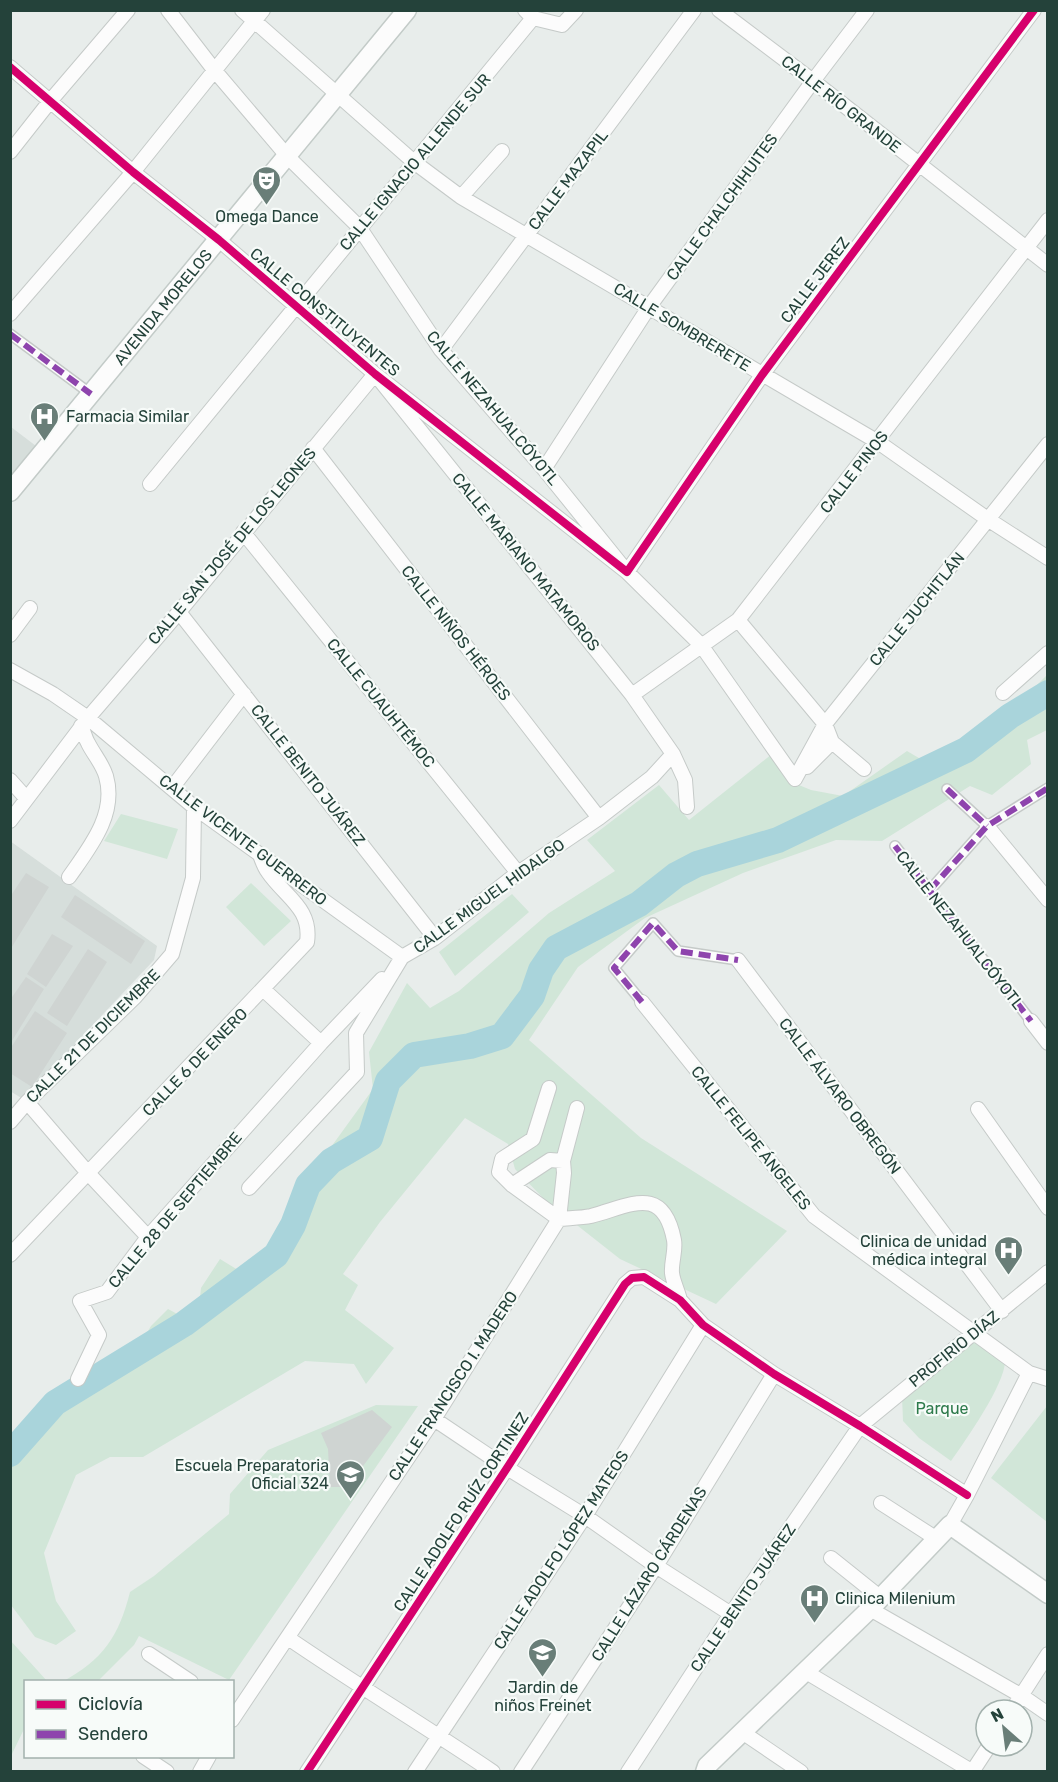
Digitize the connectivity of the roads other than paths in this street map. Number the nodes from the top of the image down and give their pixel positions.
1 (128, 10) edge
2 (168, 10) edge
3 (242, 10) edge
4 (407, 10) edge
5 (576, 10) edge
6 (693, 10) edge
7 (719, 10) edge
8 (867, 10) edge
9 (1034, 10) edge
10 (529, 14) edge
11 (259, 16) edge
12 (10, 67) edge
13 (215, 71) junction
14 (813, 81) junction
15 (337, 93) junction
16 (51, 100) junction
17 (502, 151) dead end
18 (10, 152) edge
19 (288, 157) junction
20 (414, 162) junction
21 (919, 164) junction
22 (133, 172) junction
23 (461, 197) junction
24 (1047, 220) edge
25 (359, 227) junction
26 (526, 236) junction
27 (219, 240) junction
28 (1027, 247) junction
29 (1047, 265) edge
30 (297, 306) junction
31 (649, 307) junction
32 (10, 314) edge
33 (10, 334) edge
34 (441, 350) junction
35 (375, 374) junction
36 (762, 375) junction
37 (91, 394) junction
38 (878, 442) junction
39 (1047, 444) edge
40 (312, 448) junction
41 (544, 469) junction
42 (150, 484) dead end
43 (10, 492) edge
44 (988, 520) junction
45 (243, 532) junction
46 (1047, 558) edge
47 (627, 572) junction
48 (30, 608) dead end
49 (179, 612) junction
50 (738, 620) junction
51 (10, 635) edge
52 (701, 645) junction
53 (1047, 653) edge
54 (10, 670) edge
55 (1003, 693) dead end
56 (244, 694) junction
57 (632, 695) junction
58 (85, 722) junction
59 (825, 724) junction
60 (832, 742) junction
61 (673, 754) junction
62 (864, 769) dead end
63 (795, 779) junction
64 (10, 780) edge
65 (172, 788) junction
66 (1047, 788) edge
67 (947, 789) dead end
68 (26, 798) junction
69 (194, 807) junction
70 (687, 807) dead end
71 (599, 818) junction
72 (10, 820) edge
73 (987, 826) junction
74 (895, 846) dead end
75 (260, 855) junction
76 (518, 873) junction
77 (69, 877) dead end
78 (930, 890) junction
79 (1047, 900) edge
80 (653, 923) joint
81 (435, 938) junction
82 (402, 957) junction
83 (738, 960) joint
84 (264, 990) junction
85 (642, 1002) joint
86 (1031, 1021) joint
87 (321, 1043) junction
88 (1047, 1043) edge
89 (549, 1088) dead end
90 (27, 1102) junction
91 (577, 1108) dead end
92 (978, 1109) dead end
93 (10, 1122) edge
94 (563, 1161) junction
95 (88, 1173) junction
96 (512, 1185) junction
97 (249, 1188) dead end
98 (1047, 1208) edge
99 (559, 1219) junction
100 (148, 1237) junction
101 (10, 1255) edge
102 (1047, 1272) edge
103 (680, 1300) junction
104 (1002, 1311) junction
105 (703, 1325) junction
106 (974, 1334) junction
107 (1029, 1373) junction
108 (774, 1374) junction
109 (78, 1379) dead end
110 (1047, 1379) edge
111 (434, 1419) junction
112 (860, 1426) junction
113 (507, 1468) junction
114 (967, 1495) junction
115 (881, 1503) dead end
116 (585, 1516) junction
117 (950, 1525) junction
118 (937, 1539) junction
119 (831, 1558) dead end
120 (656, 1566) junction
121 (1047, 1594) edge
122 (876, 1603) junction
123 (731, 1614) junction
124 (288, 1638) junction
125 (149, 1654) dead end
126 (1047, 1654) edge
127 (806, 1672) junction
128 (188, 1680) edge
129 (362, 1688) junction
130 (1022, 1696) junction
131 (234, 1713) edge
132 (1047, 1714) edge
133 (742, 1732) junction
134 (439, 1735) junction
135 (146, 1758) edge
136 (208, 1758) edge
137 (981, 1758) edge
138 (701, 1770) edge
139 (972, 1771) edge
140 (167, 1772) edge
141 (200, 1772) edge
142 (307, 1772) edge
143 (415, 1772) edge
144 (494, 1772) edge
145 (521, 1772) edge
146 (628, 1772) edge
147 (801, 1772) edge

1 - 16 street
2 - 13 street, CALLE NEZAHUALCÓYOTL
3 - 11 street, CALLE SOMBRERETE
4 - 15 main road, AVENIDA MORELOS
5 - 10 street
6 - 26 street, CALLE MAZAPIL
7 - 14 street, CALLE RÍO GRANDE
8 - 14 street, CALLE CHALCHIHUITES
9 - 21 street, CALLE JEREZ
10 - 20 street, CALLE IGNACIO ALLENDE SUR
11 - 13 street
11 - 15 street, CALLE SOMBRERETE
12 - 16 street, CALLE CONSTITUYENTES
13 - 19 street, CALLE NEZAHUALCÓYOTL
13 - 22 street
14 - 21 street, CALLE RÍO GRANDE
14 - 31 street, CALLE CHALCHIHUITES
15 - 19 main road, AVENIDA MORELOS
15 - 20 street, CALLE SOMBRERETE
16 - 18 street
16 - 22 street, CALLE CONSTITUYENTES
17 - 23 street
19 - 25 street, CALLE NEZAHUALCÓYOTL
19 - 27 main road, AVENIDA MORELOS
20 - 23 street, CALLE SOMBRERETE
20 - 25 street, CALLE IGNACIO ALLENDE SUR
21 - 28 street, CALLE RÍO GRANDE
21 - 36 street, CALLE JEREZ
22 - 27 street, CALLE CONSTITUYENTES
22 - 32 street
23 - 26 street, CALLE SOMBRERETE
24 - 28 street, CALLE PINOS
25 - 30 street, CALLE IGNACIO ALLENDE SUR
25 - 34 street, CALLE NEZAHUALCÓYOTL
26 - 31 street, CALLE SOMBRERETE
26 - 34 street, CALLE MAZAPIL
27 - 30 street, CALLE CONSTITUYENTES
27 - 37 main road, AVENIDA MORELOS
28 - 29 street, CALLE RÍO GRANDE
28 - 38 street, CALLE PINOS
30 - 35 street, CALLE CONSTITUYENTES
30 - 42 street, CALLE IGNACIO ALLENDE SUR
31 - 36 street, CALLE SOMBRERETE
31 - 41 street, CALLE CHALCHIHUITES
33 - 37 street
34 - 41 street, CALLE NEZAHUALCÓYOTL
35 - 40 street, CALLE SAN JOSÉ DE LOS LEONES
35 - 47 street, CALLE CONSTITUYENTES
35 - 57 street, CALLE MARIANO MATAMOROS
36 - 38 street, CALLE SOMBRERETE
36 - 47 street, CALLE JEREZ
37 - 43 main road, AVENIDA MORELOS
38 - 44 street, CALLE SOMBRERETE
38 - 50 street, CALLE PINOS
39 - 44 street, CALLE JUCHITLÁN
40 - 45 street, CALLE SAN JOSÉ DE LOS LEONES
40 - 71 street, CALLE NIÑOS HÉROES
41 - 47 street, CALLE NEZAHUALCÓYOTL
44 - 46 street, CALLE SOMBRERETE
44 - 59 street, CALLE JUCHITLÁN
45 - 49 street, CALLE SAN JOSÉ DE LOS LEONES
45 - 76 street, CALLE CUAUHTÉMOC
47 - 52 street, CALLE NEZAHUALCÓYOTL
48 - 51 street
49 - 56 street, CALLE BENITO JUÁREZ
49 - 58 street, CALLE SAN JOSÉ DE LOS LEONES
50 - 52 street, CALLE PINOS
50 - 59 street
52 - 57 street, CALLE PINOS
52 - 63 street, CALLE NEZAHUALCÓYOTL
53 - 55 street
54 - 58 street, CALLE VICENTE GUERRERO
56 - 65 street
56 - 81 street, CALLE BENITO JUÁREZ
57 - 61 street, CALLE MARIANO MATAMOROS
58 - 65 street, CALLE VICENTE GUERRERO
58 - 68 street, CALLE SAN JOSÉ DE LOS LEONES
58 - 77 street
59 - 60 street
59 - 63 street, CALLE JUCHITLÁN
60 - 62 street
60 - 63 street
61 - 70 street, CALLE MARIANO MATAMOROS
61 - 71 street, CALLE MIGUEL HIDALGO
64 - 68 street
65 - 69 street, CALLE VICENTE GUERRERO
66 - 73 street
67 - 73 street
68 - 72 street, CALLE SAN JOSÉ DE LOS LEONES
69 - 75 street, CALLE VICENTE GUERRERO
69 - 90 street, CALLE 21 DE DICIEMBRE
71 - 76 street, CALLE MIGUEL HIDALGO
73 - 78 street
73 - 79 street
74 - 78 street, CALLE NEZAHUALCÓYOTL
75 - 82 street, CALLE VICENTE GUERRERO
75 - 84 street, CALLE 6 DE ENERO
76 - 81 street, CALLE MIGUEL HIDALGO
78 - 86 street, CALLE NEZAHUALCÓYOTL
80 - 83 street, CALLE ÁLVARO OBREGÓN
80 - 85 street, CALLE FELIPE ÁNGELES
81 - 82 street, CALLE MIGUEL HIDALGO
82 - 87 street, CALLE 28 DE SEPTIEMBRE
82 - 97 street, CALLE MIGUEL HIDALGO
83 - 104 street, CALLE ÁLVARO OBREGÓN
84 - 87 street
84 - 95 street, CALLE 6 DE ENERO
85 - 106 street, CALLE FELIPE ÁNGELES
86 - 88 street, CALLE NEZAHUALCÓYOTL
87 - 100 street, CALLE 28 DE SEPTIEMBRE
89 - 96 street
90 - 93 street, CALLE 21 DE DICIEMBRE
90 - 95 street
91 - 94 street
92 - 98 street
94 - 96 street
94 - 99 street
95 - 100 street
95 - 101 street, CALLE 6 DE ENERO
96 - 99 street
99 - 103 street
99 - 111 street, CALLE FRANCISCO I. MADERO
100 - 109 street, CALLE 28 DE SEPTIEMBRE
102 - 104 street, PROFIRIO DÍAZ
103 - 105 street
103 - 113 street, CALLE ADOLFO RUÍZ CORTINEZ
104 - 106 street, PROFIRIO DÍAZ
105 - 108 street
105 - 116 street, CALLE ADOLFO LÓPEZ MATEOS
106 - 107 street, CALLE FELIPE ÁNGELES
106 - 112 street, PROFIRIO DÍAZ
107 - 110 street, CALLE FELIPE ÁNGELES
107 - 114 street
108 - 112 street
108 - 120 street, CALLE LÁZARO CÁRDENAS
111 - 113 street
111 - 124 street, CALLE FRANCISCO I. MADERO
112 - 114 street
112 - 123 street, CALLE BENITO JUÁREZ
113 - 116 street
113 - 129 street, CALLE ADOLFO RUÍZ CORTINEZ
114 - 117 street
115 - 118 street
116 - 120 street
116 - 134 street, CALLE ADOLFO LÓPEZ MATEOS
117 - 118 main road
117 - 121 main road
118 - 122 main road
119 - 122 street
120 - 123 street
120 - 145 street, CALLE LÁZARO CÁRDENAS
122 - 127 main road
122 - 130 street
123 - 146 street, CALLE BENITO JUÁREZ
124 - 129 street
124 - 131 street, CALLE FRANCISCO I. MADERO
125 - 128 street
126 - 130 street
127 - 133 main road
127 - 139 street
129 - 134 street
129 - 142 street, CALLE ADOLFO RUÍZ CORTINEZ
130 - 132 street
133 - 138 main road
133 - 147 street
134 - 143 street, CALLE ADOLFO LÓPEZ MATEOS
134 - 144 street
135 - 140 street
136 - 141 street
137 - 139 street

